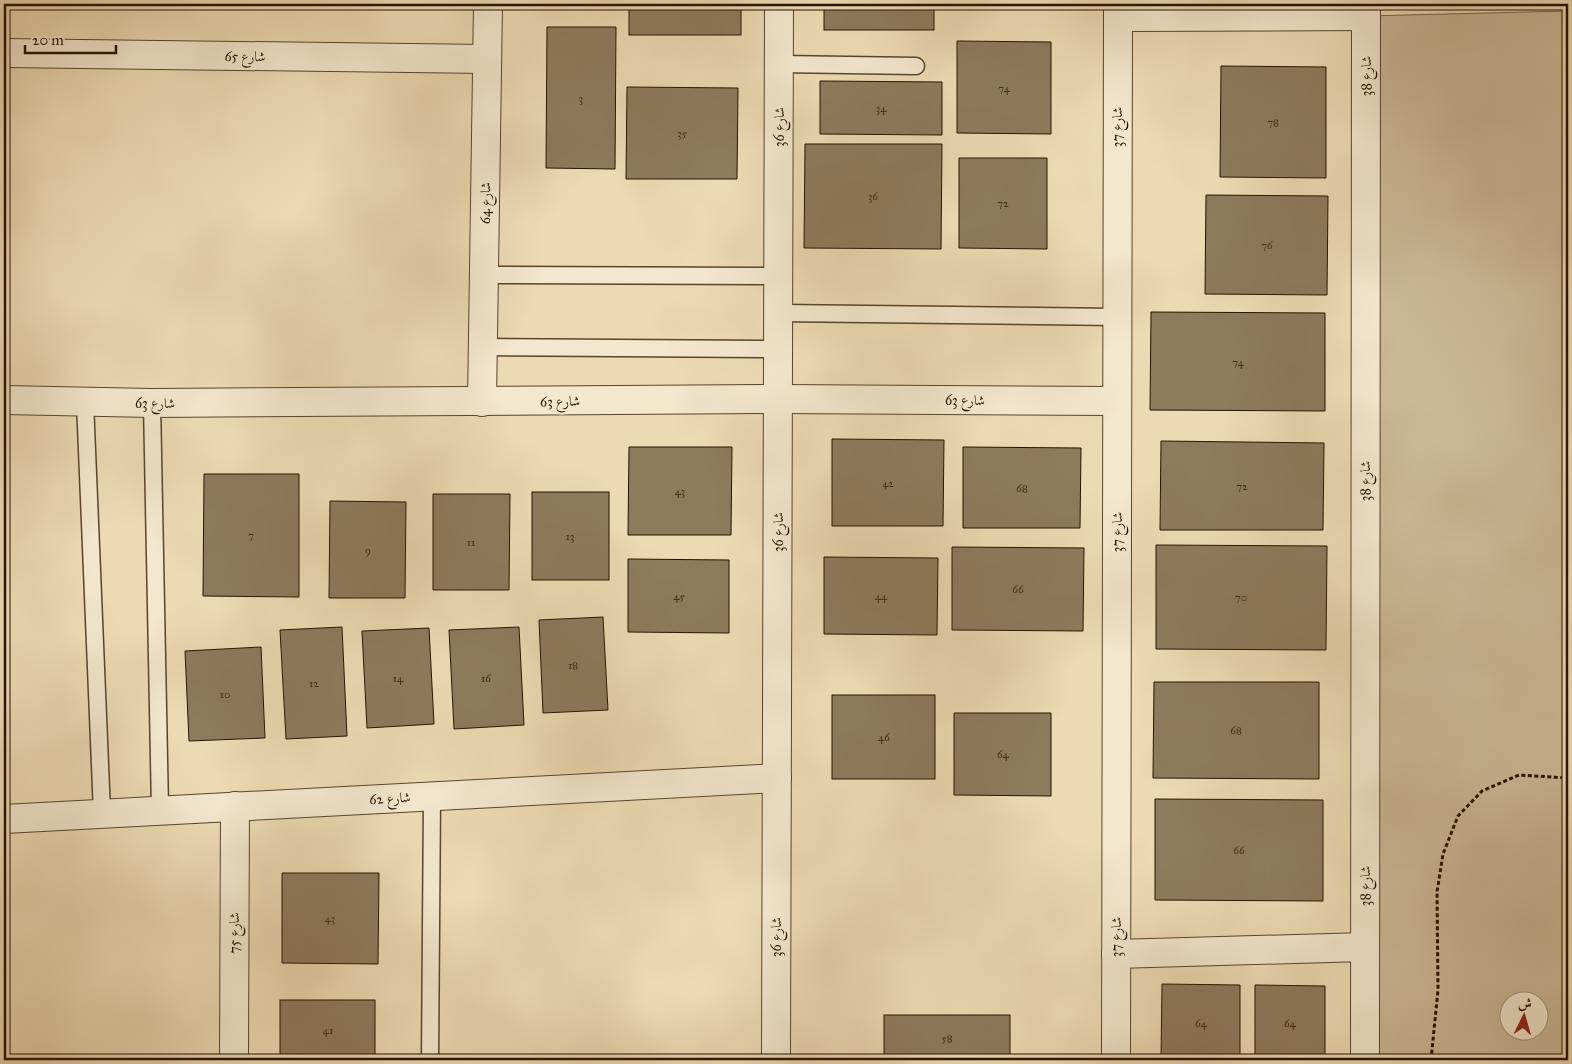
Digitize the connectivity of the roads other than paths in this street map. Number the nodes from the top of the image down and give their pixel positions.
1 (488, 4) edge
2 (780, 4) edge
3 (1118, 10) edge
4 (1366, 10) edge
5 (4, 53) edge
6 (487, 59) junction
7 (779, 64) junction
8 (916, 66) dead end
9 (484, 275) junction
10 (779, 276) junction
11 (779, 313) junction
12 (1117, 317) junction
13 (482, 347) junction
14 (779, 348) junction
15 (778, 399) junction
16 (4, 400) edge
17 (1117, 401) junction
18 (85, 402) junction
19 (482, 402) junction
20 (152, 403) junction
21 (777, 778) junction
22 (432, 796) junction
23 (234, 806) junction
24 (160, 810) junction
25 (102, 814) junction
26 (4, 819) edge
27 (1365, 947) junction
28 (1116, 954) junction
29 (234, 1060) edge
30 (430, 1060) edge
31 (776, 1060) edge
32 (1116, 1060) edge
33 (1365, 1060) edge

1 - 6 street, شارع 64
2 - 7 street, شارع 36
3 - 4 street, شارع 38
3 - 12 street, شارع 37
4 - 27 street, شارع 38
5 - 6 street, شارع 65
6 - 9 street, شارع 64
7 - 8 lane
7 - 10 street, شارع 36
9 - 10 lane
9 - 13 street, شارع 64
10 - 11 street, شارع 36
11 - 12 lane
11 - 14 street, شارع 36
12 - 17 street, شارع 37
13 - 14 lane
13 - 19 street, شارع 64
14 - 15 street, شارع 36
15 - 17 street, شارع 63
15 - 19 street, شارع 63
15 - 21 street, شارع 36
16 - 18 street, شارع 63
17 - 28 street, شارع 37
18 - 20 street, شارع 63
18 - 25 lane
19 - 20 street, شارع 63
20 - 24 lane
21 - 22 street, شارع 62
21 - 31 street, شارع 36
22 - 23 street, شارع 62
22 - 30 lane
23 - 24 street, شارع 62
23 - 29 street, شارع 75
24 - 25 street, شارع 62
25 - 26 street, شارع 62
27 - 28 street
27 - 33 street, شارع 38
28 - 32 street, شارع 37

